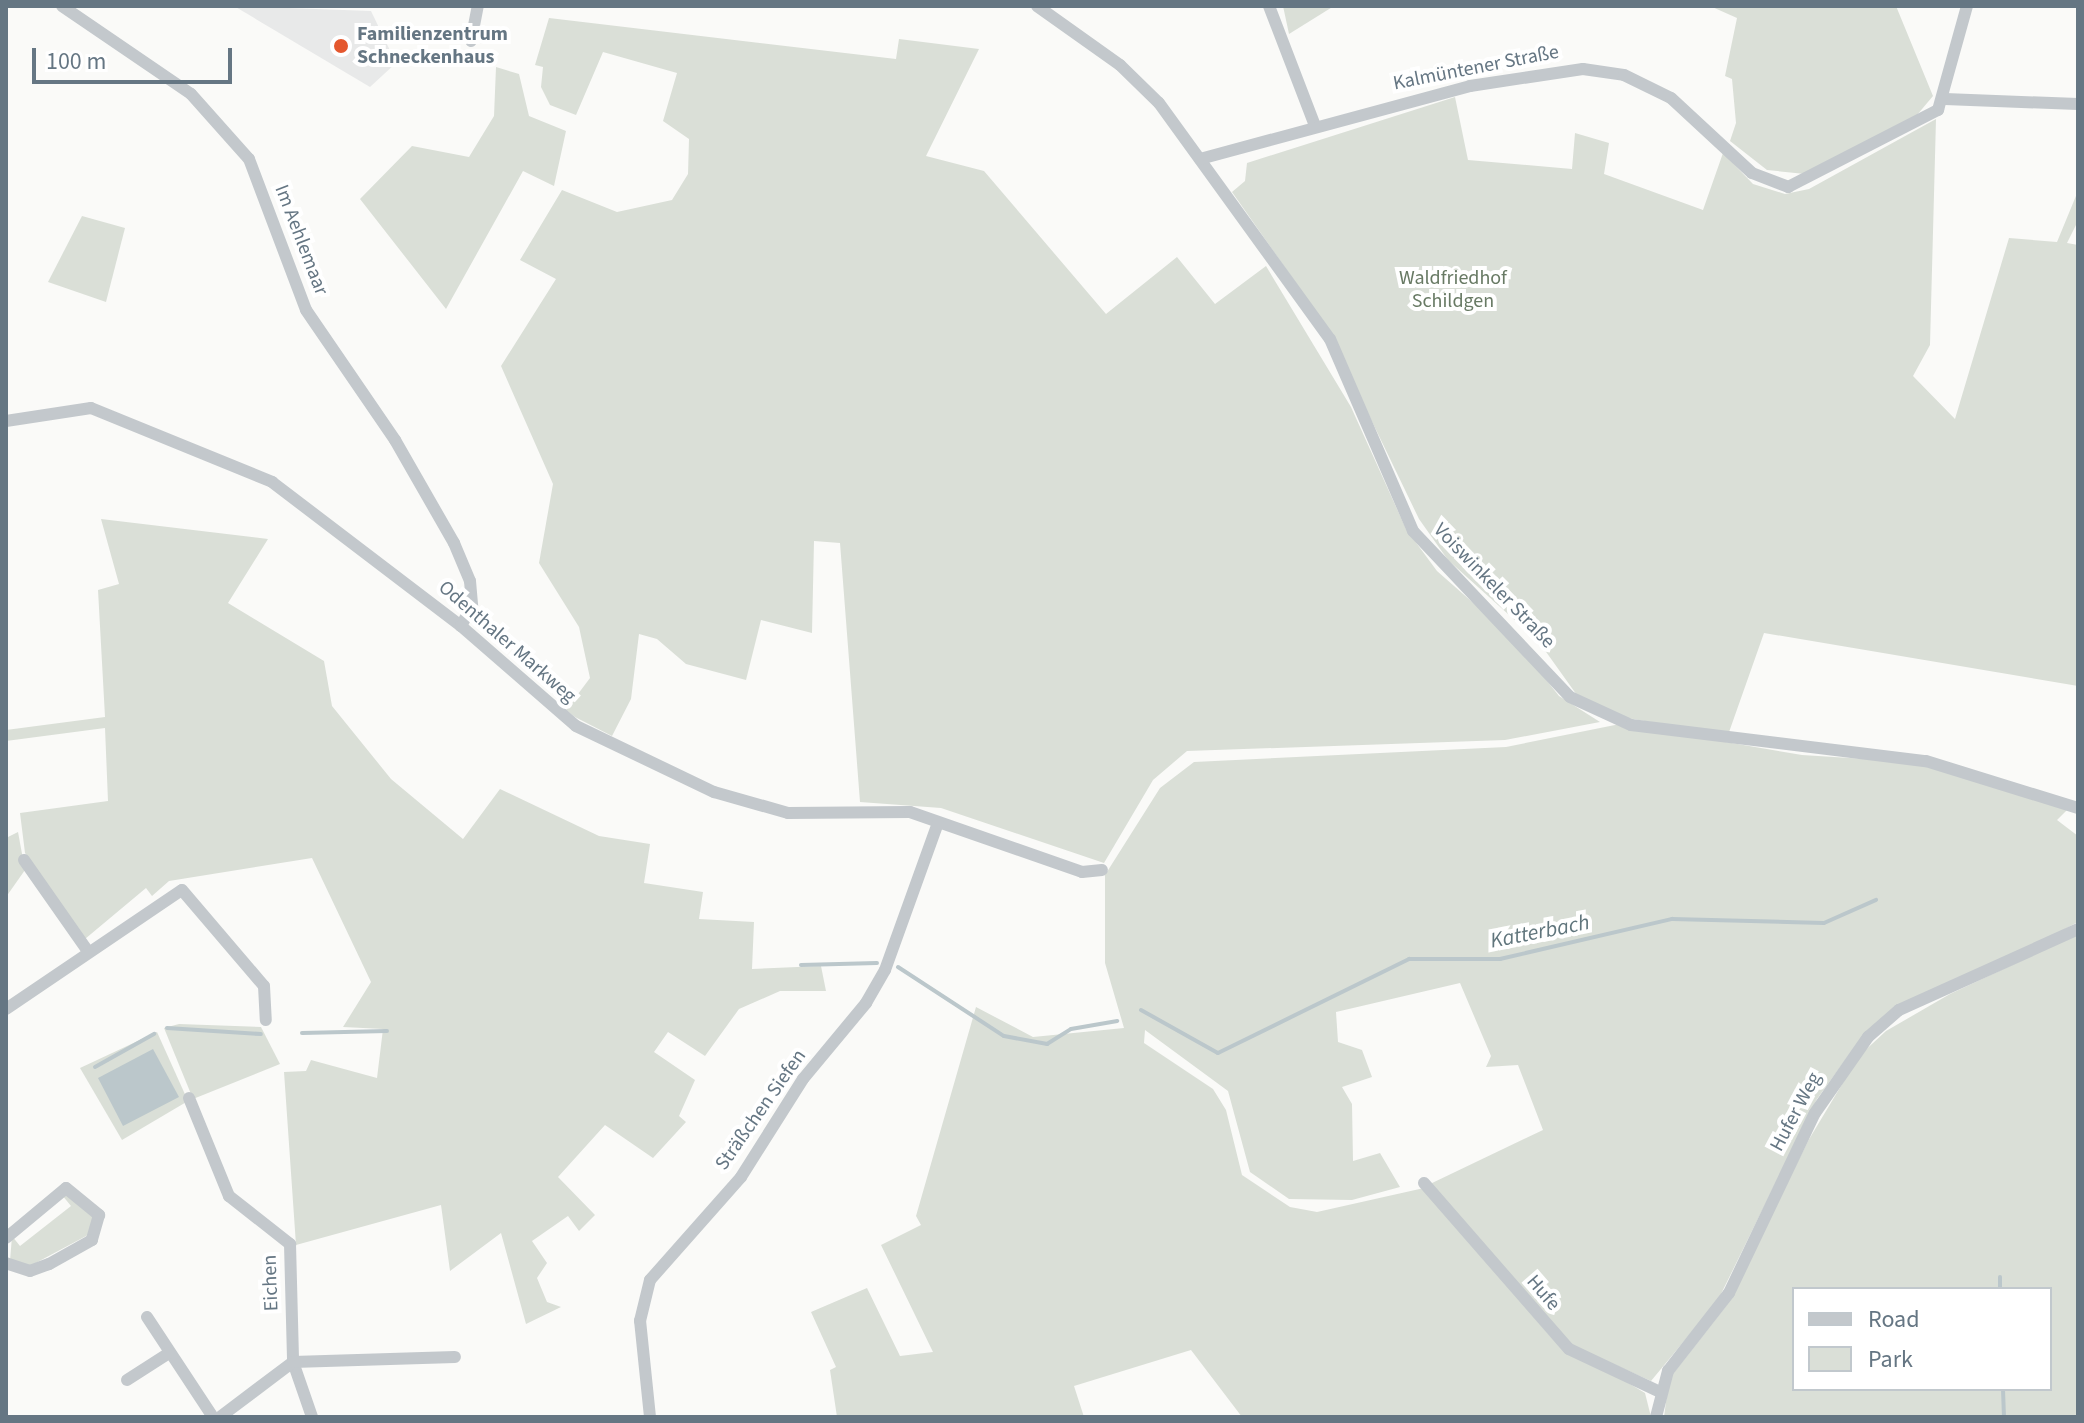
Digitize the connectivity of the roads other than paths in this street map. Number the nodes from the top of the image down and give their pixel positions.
1 (62, 6) edge
2 (478, 6) edge
3 (1037, 6) edge
4 (1269, 6) edge
5 (1967, 6) edge
6 (1056, 11) edge
7 (471, 41) dead end
8 (1945, 99) junction
9 (2078, 104) edge
10 (1314, 123) junction
11 (1200, 159) junction
12 (6, 421) edge
13 (461, 626) junction
14 (2078, 808) edge
15 (938, 823) junction
16 (24, 860) dead end
17 (1102, 870) dead end
18 (2078, 929) edge
19 (87, 950) junction
20 (6, 1009) edge
21 (266, 1020) dead end
22 (189, 1098) dead end
23 (1424, 1183) dead end
24 (6, 1238) edge
25 (6, 1263) edge
26 (147, 1317) dead end
27 (169, 1353) junction
28 (455, 1357) dead end
29 (293, 1362) junction
30 (127, 1380) dead end
31 (1660, 1392) junction
32 (650, 1416) edge
33 (213, 1417) edge
34 (220, 1417) edge
35 (312, 1417) edge
36 (635, 1417) edge
37 (1656, 1417) edge

1 - 13 street, Im Aehlemaar
2 - 7 street
3 - 6 street, Voiswinkeler Straße
4 - 10 street
5 - 8 street
6 - 11 street, Voiswinkeler Straße
8 - 9 street
8 - 10 street, Kalmüntener Straße
10 - 11 street, Kalmüntener Straße
11 - 14 street, Voiswinkeler Straße
12 - 13 street, Odenthaler Markweg
13 - 15 street, Odenthaler Markweg
15 - 17 street, Odenthaler Markweg
15 - 32 street, Sträßchen Siefen
16 - 19 street
18 - 31 street, Hufer Weg
19 - 20 street
19 - 21 street
22 - 29 street, Eichen
23 - 31 street, Hufe
24 - 25 street
26 - 27 street
27 - 30 street
27 - 33 street
28 - 29 street
29 - 34 street
29 - 35 street, Eichen
31 - 37 street, Hufer Weg
32 - 36 street

